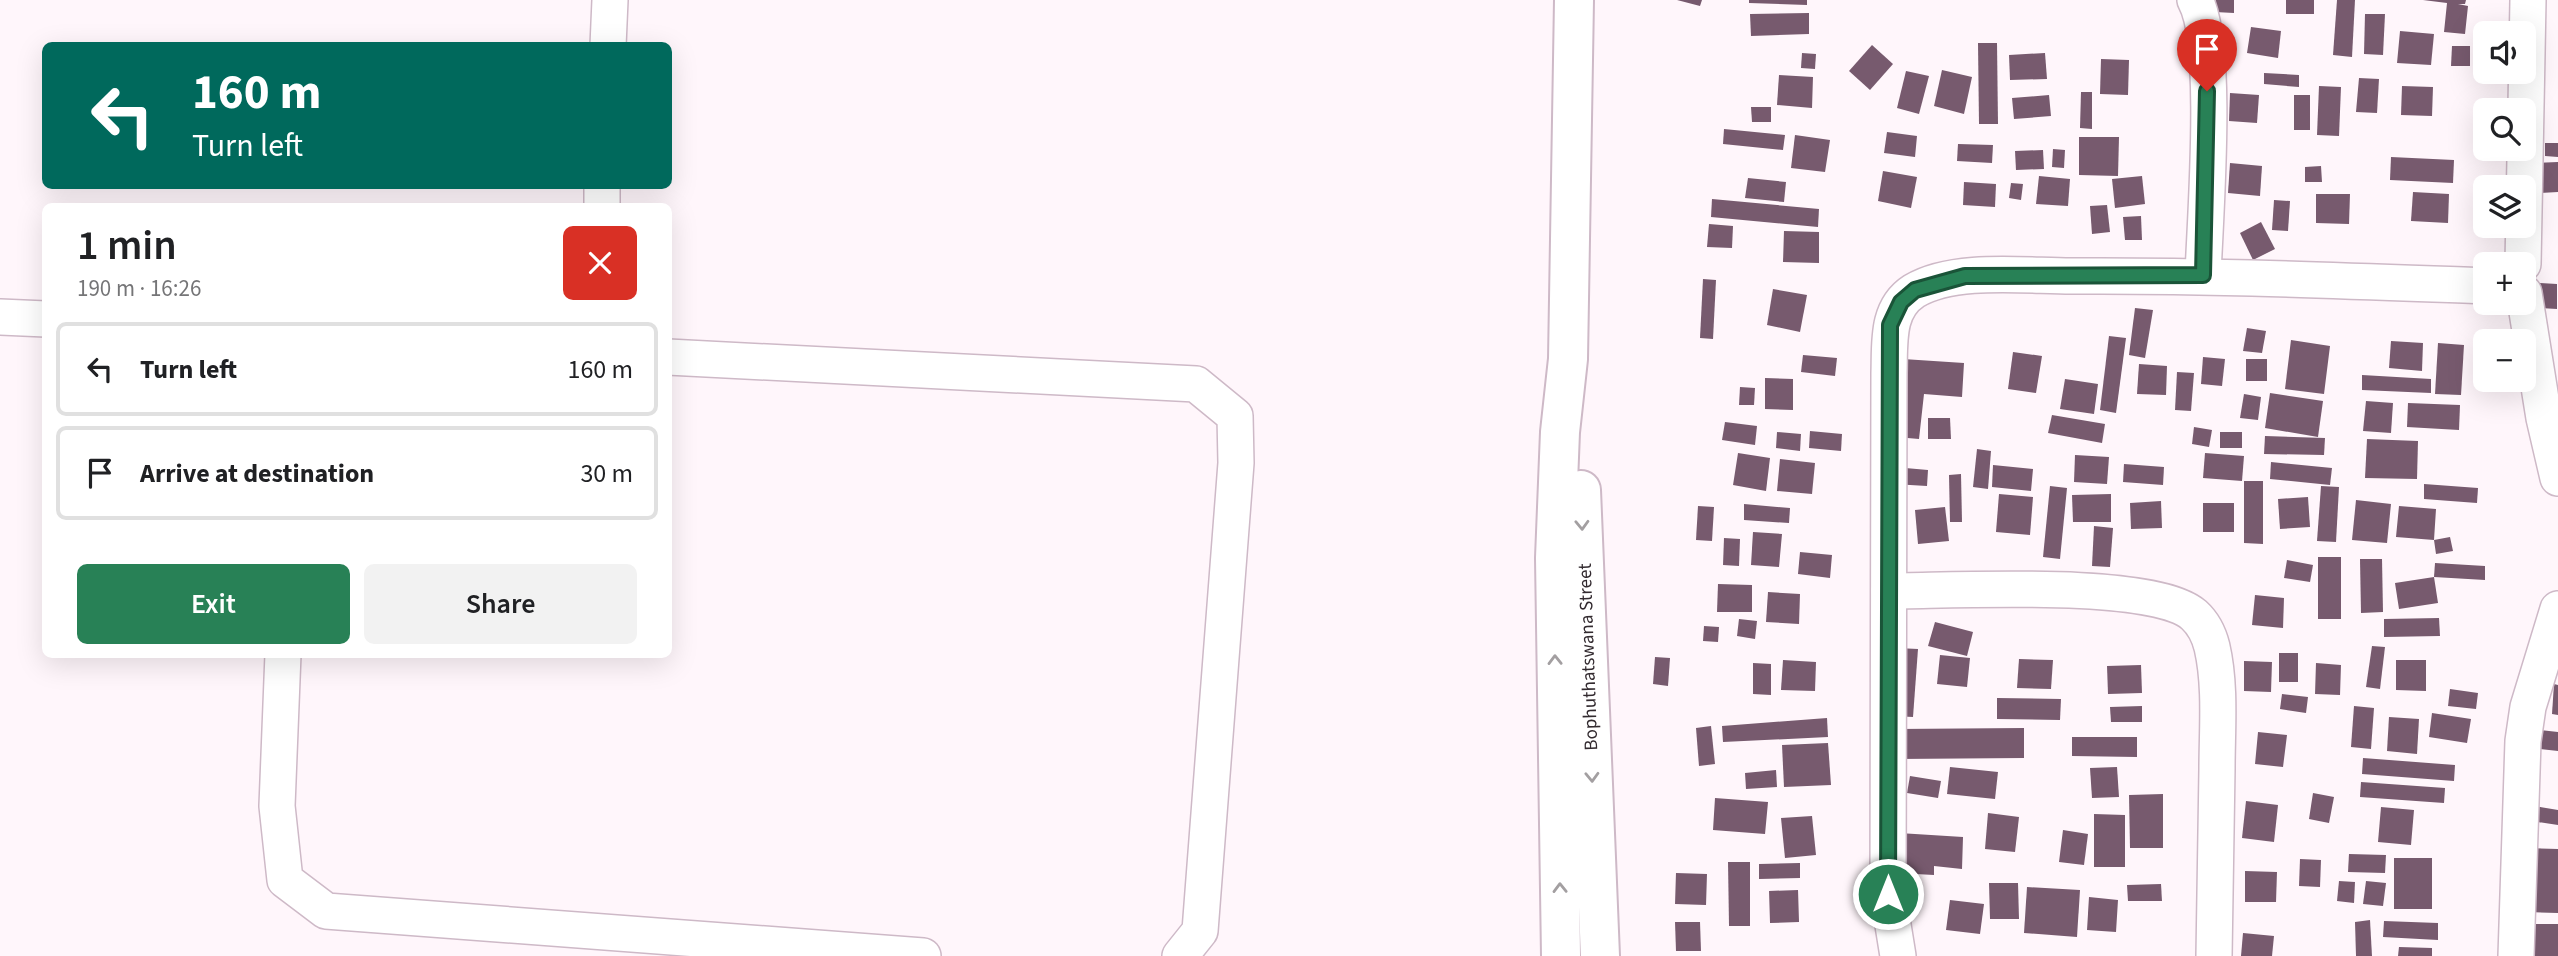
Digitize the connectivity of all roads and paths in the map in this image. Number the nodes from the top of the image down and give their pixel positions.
1 (610, 0) edge
2 (1574, 0) edge
3 (2194, 0) edge
4 (2528, 0) edge
5 (608, 42) edge
6 (2523, 252) edge
7 (2203, 275) junction
8 (2473, 286) edge
9 (2528, 315) edge
10 (0, 317) edge
11 (42, 319) edge
12 (672, 357) edge
13 (1568, 359) junction
14 (2558, 478) edge
15 (1889, 591) junction
16 (2558, 609) edge
17 (284, 658) edge
18 (923, 956) edge
19 (1180, 956) edge
20 (1561, 956) edge
21 (1600, 956) edge
22 (1898, 956) edge
23 (2214, 956) edge
24 (2516, 956) edge

1 - 5 street
2 - 13 street, Bophuthatswana Street
3 - 7 street
4 - 6 street
7 - 8 street
7 - 15 street
9 - 14 street
10 - 11 street
12 - 19 street
20 -> 13 street, Bophuthatswana Street
13 -> 21 street, Bophuthatswana Street
15 - 22 street
15 - 23 street
16 - 24 street
17 - 18 street

